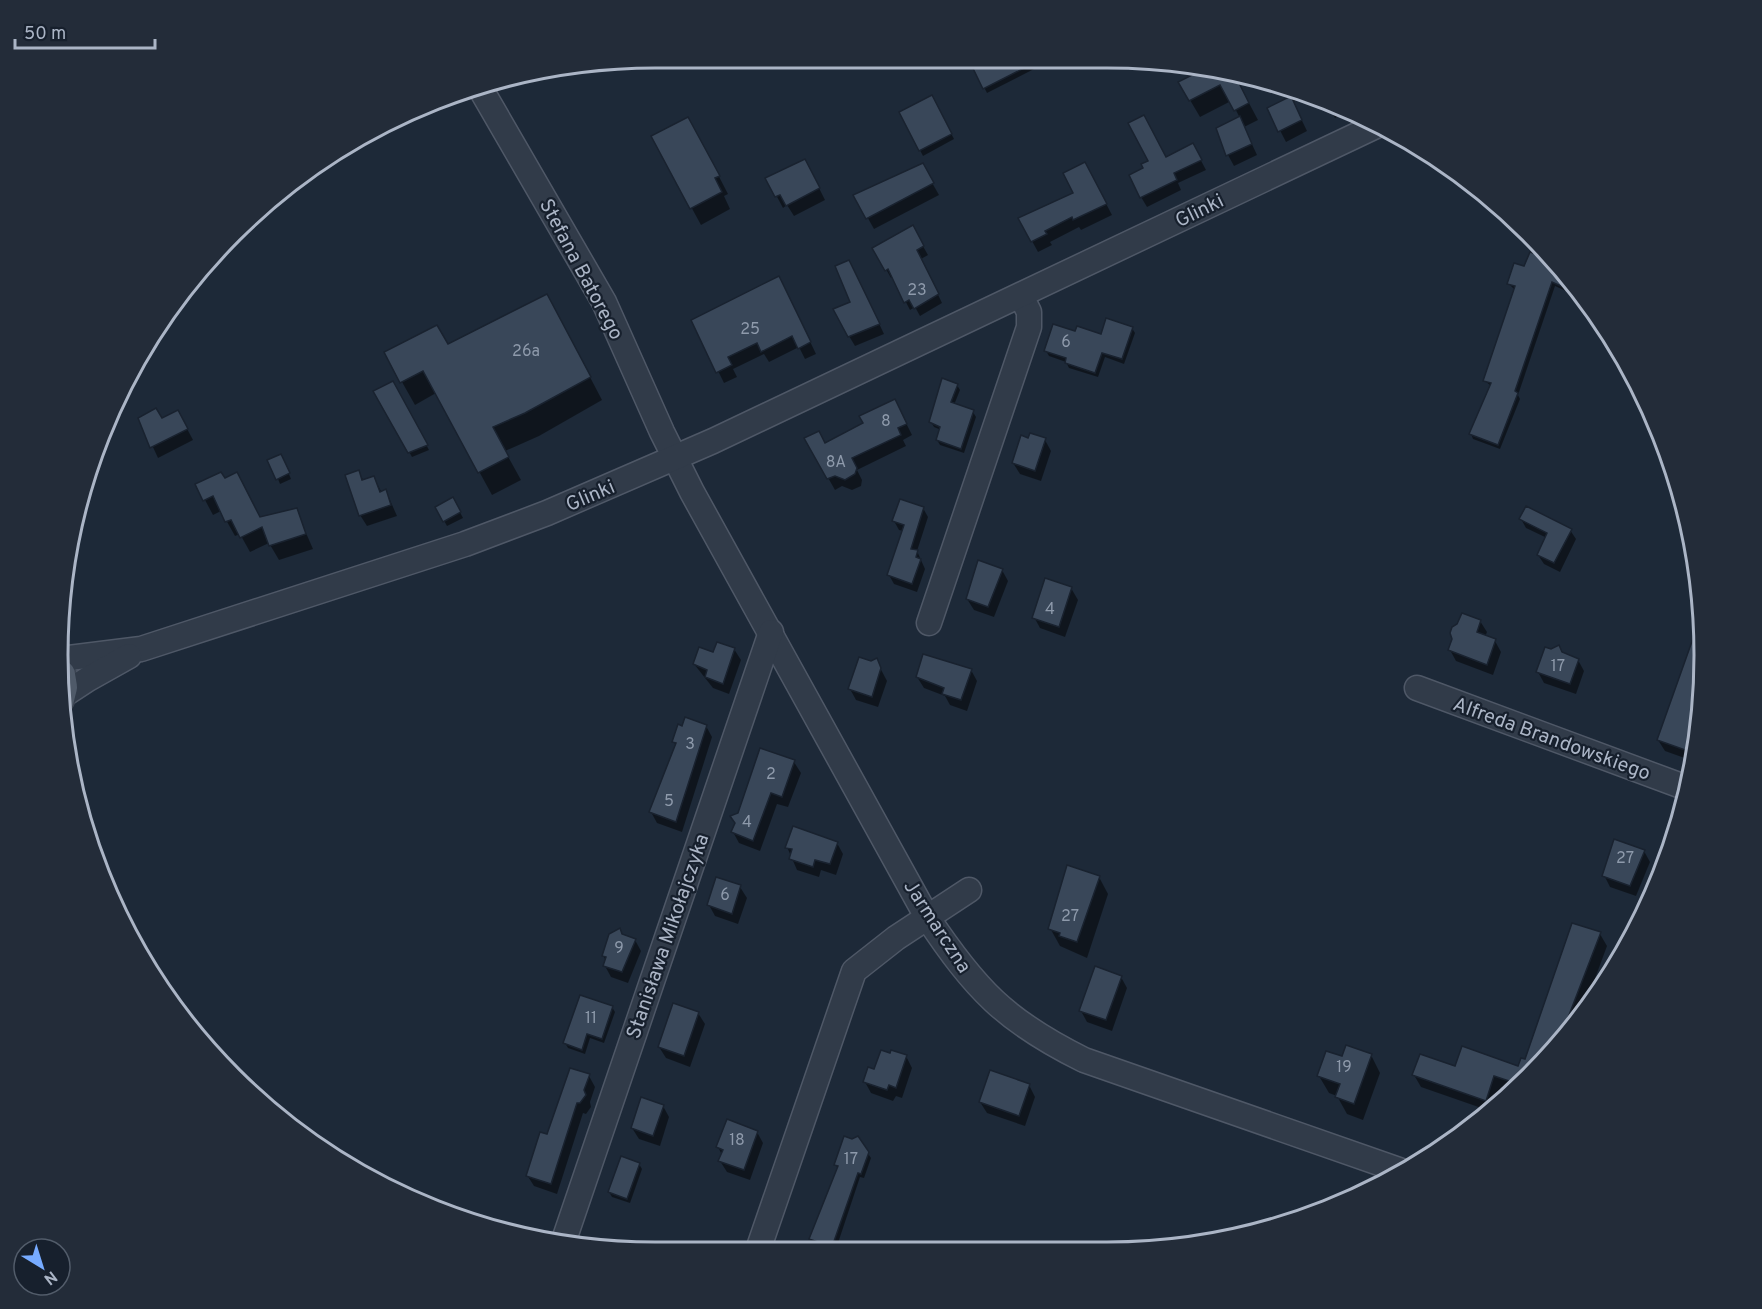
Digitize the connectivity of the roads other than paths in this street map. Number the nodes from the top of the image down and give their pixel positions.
1 (484, 94) edge
2 (1369, 129) edge
3 (1021, 296) junction
4 (675, 458) junction
5 (929, 623) dead end
6 (771, 632) junction
7 (141, 649) junction
8 (68, 658) edge
9 (1417, 688) dead end
10 (69, 692) edge
11 (1679, 785) edge
12 (969, 890) dead end
13 (927, 916) junction
14 (1392, 1168) edge
15 (566, 1234) edge
16 (761, 1242) edge

1 - 4 street, Stefana Batorego
2 - 3 street, Glinki
3 - 4 street, Glinki
3 - 5 street
4 - 6 street, Jarmarczna
4 - 7 street, Glinki
6 - 13 street, Jarmarczna
6 - 15 street, Stanisława Mikołajczyka
7 - 8 street, Glinki
7 - 10 street, Glinki
9 - 11 street, Alfreda Brandowskiego
12 - 13 street
13 - 14 street, Jarmarczna
13 - 16 street

